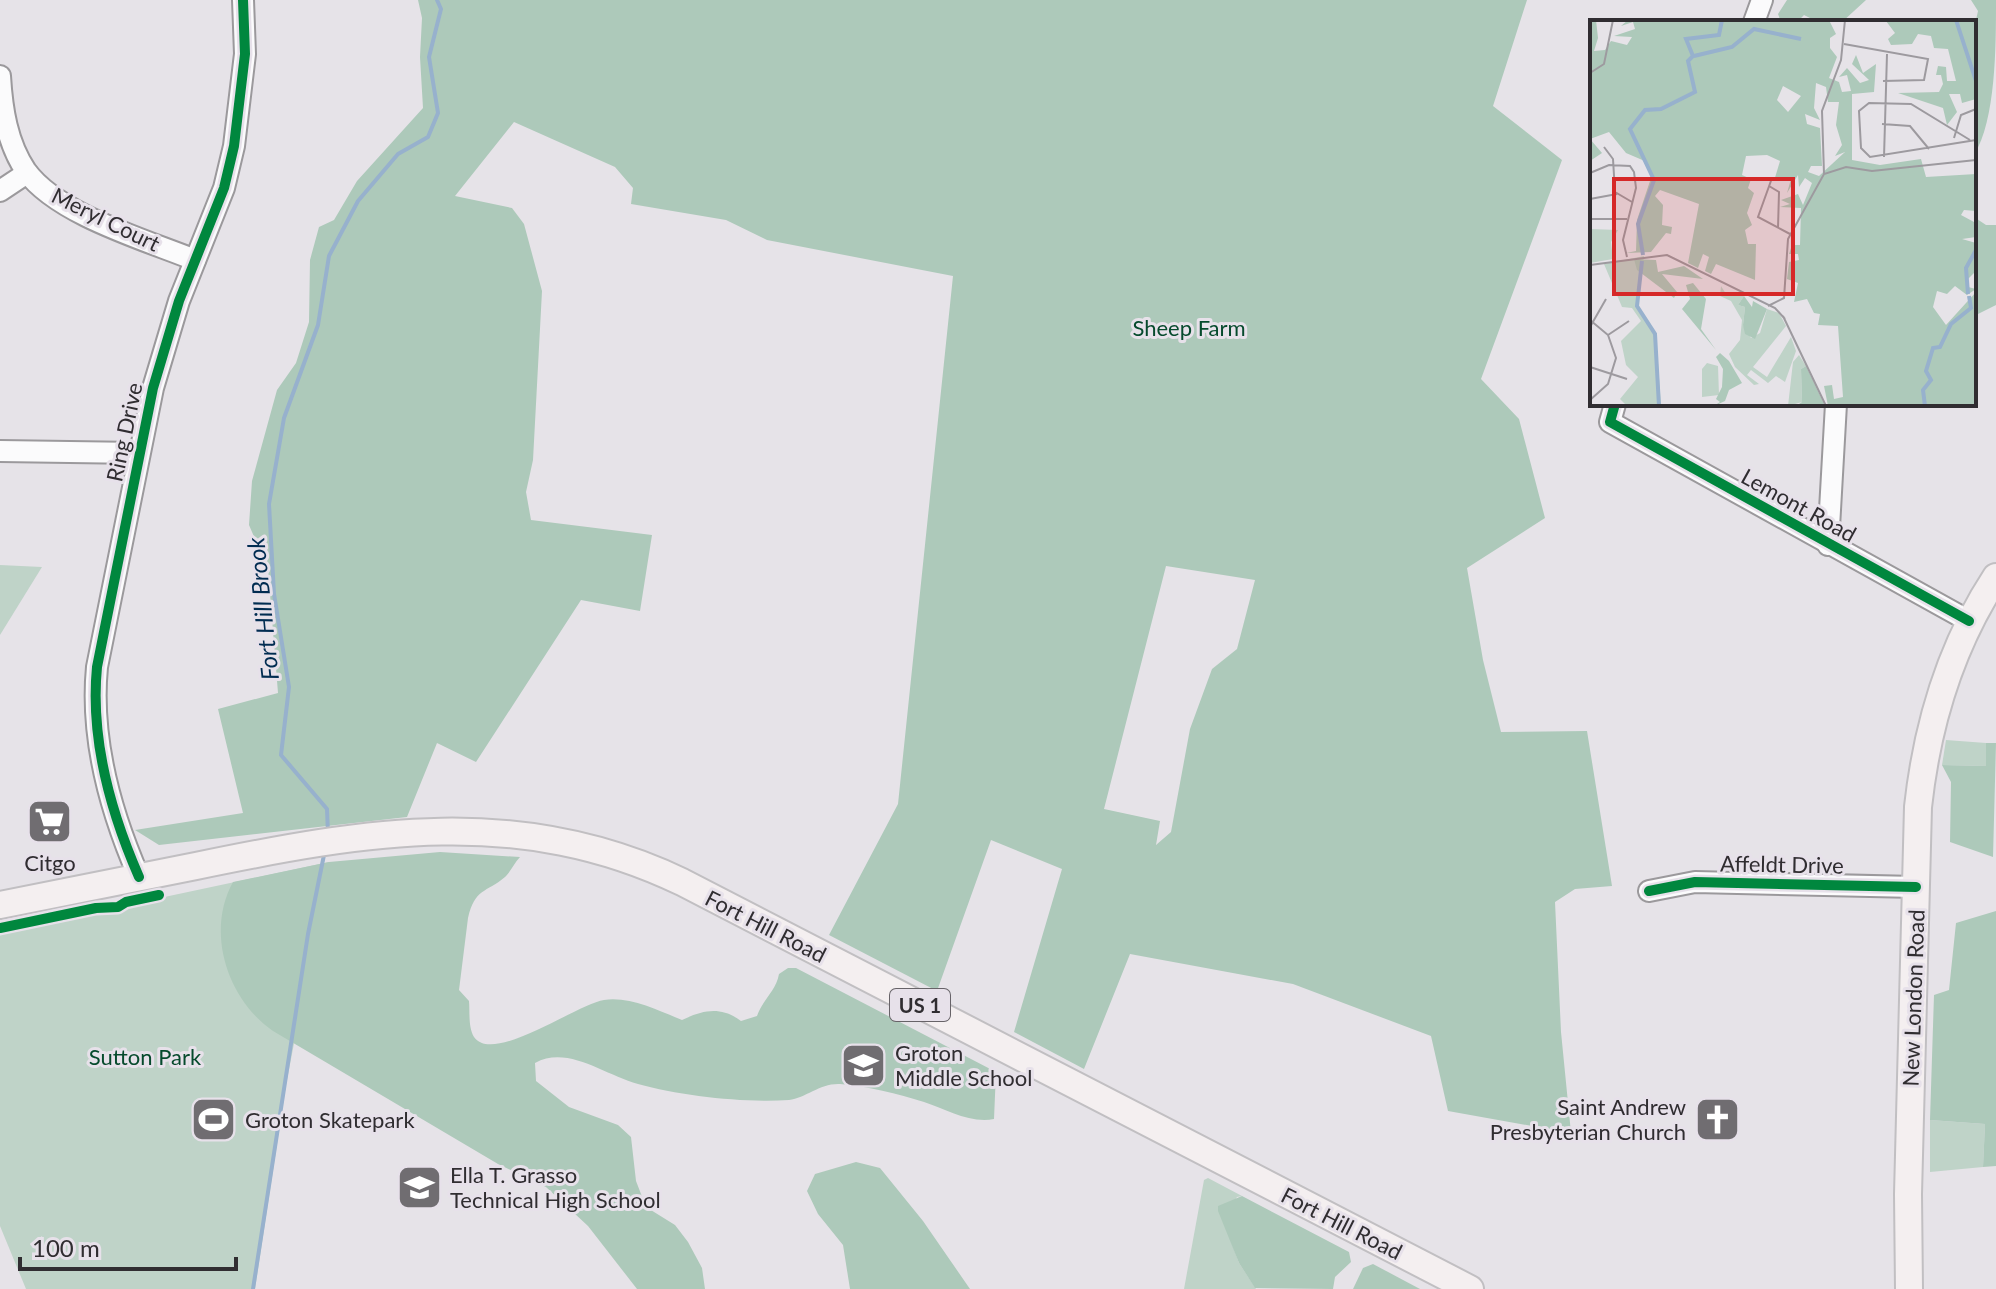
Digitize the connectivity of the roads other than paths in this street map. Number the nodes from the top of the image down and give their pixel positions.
1 (243, 0) edge
2 (1762, 0) edge
3 (1755, 20) edge
4 (0, 76) edge
5 (27, 173) junction
6 (0, 191) edge
7 (195, 260) junction
8 (1836, 406) edge
9 (1613, 413) edge
10 (0, 451) edge
11 (139, 453) junction
12 (1828, 545) junction
13 (1996, 577) edge
14 (1969, 621) junction
15 (139, 877) junction
16 (1916, 887) junction
17 (1649, 891) dead end
18 (0, 905) edge
19 (1908, 1194) junction
20 (1470, 1289) edge
21 (1890, 1289) edge
22 (1909, 1289) edge

1 - 7 street, Ring Drive
2 - 3 street
4 - 5 street, Meryl Court
5 - 6 street
5 - 7 street, Meryl Court
7 - 11 street, Ring Drive
8 - 12 street
9 - 12 street, Lemont Road
10 - 11 street
11 - 15 street, Ring Drive
12 - 14 street, Lemont Road
13 - 14 main road, New London Road
14 - 16 main road, New London Road
15 - 18 main road, Fort Hill Road / US 1
15 - 20 main road, Fort Hill Road / US 1
16 - 17 street, Affeldt Drive
16 - 19 main road, New London Road
19 - 21 main road
19 - 22 main road

